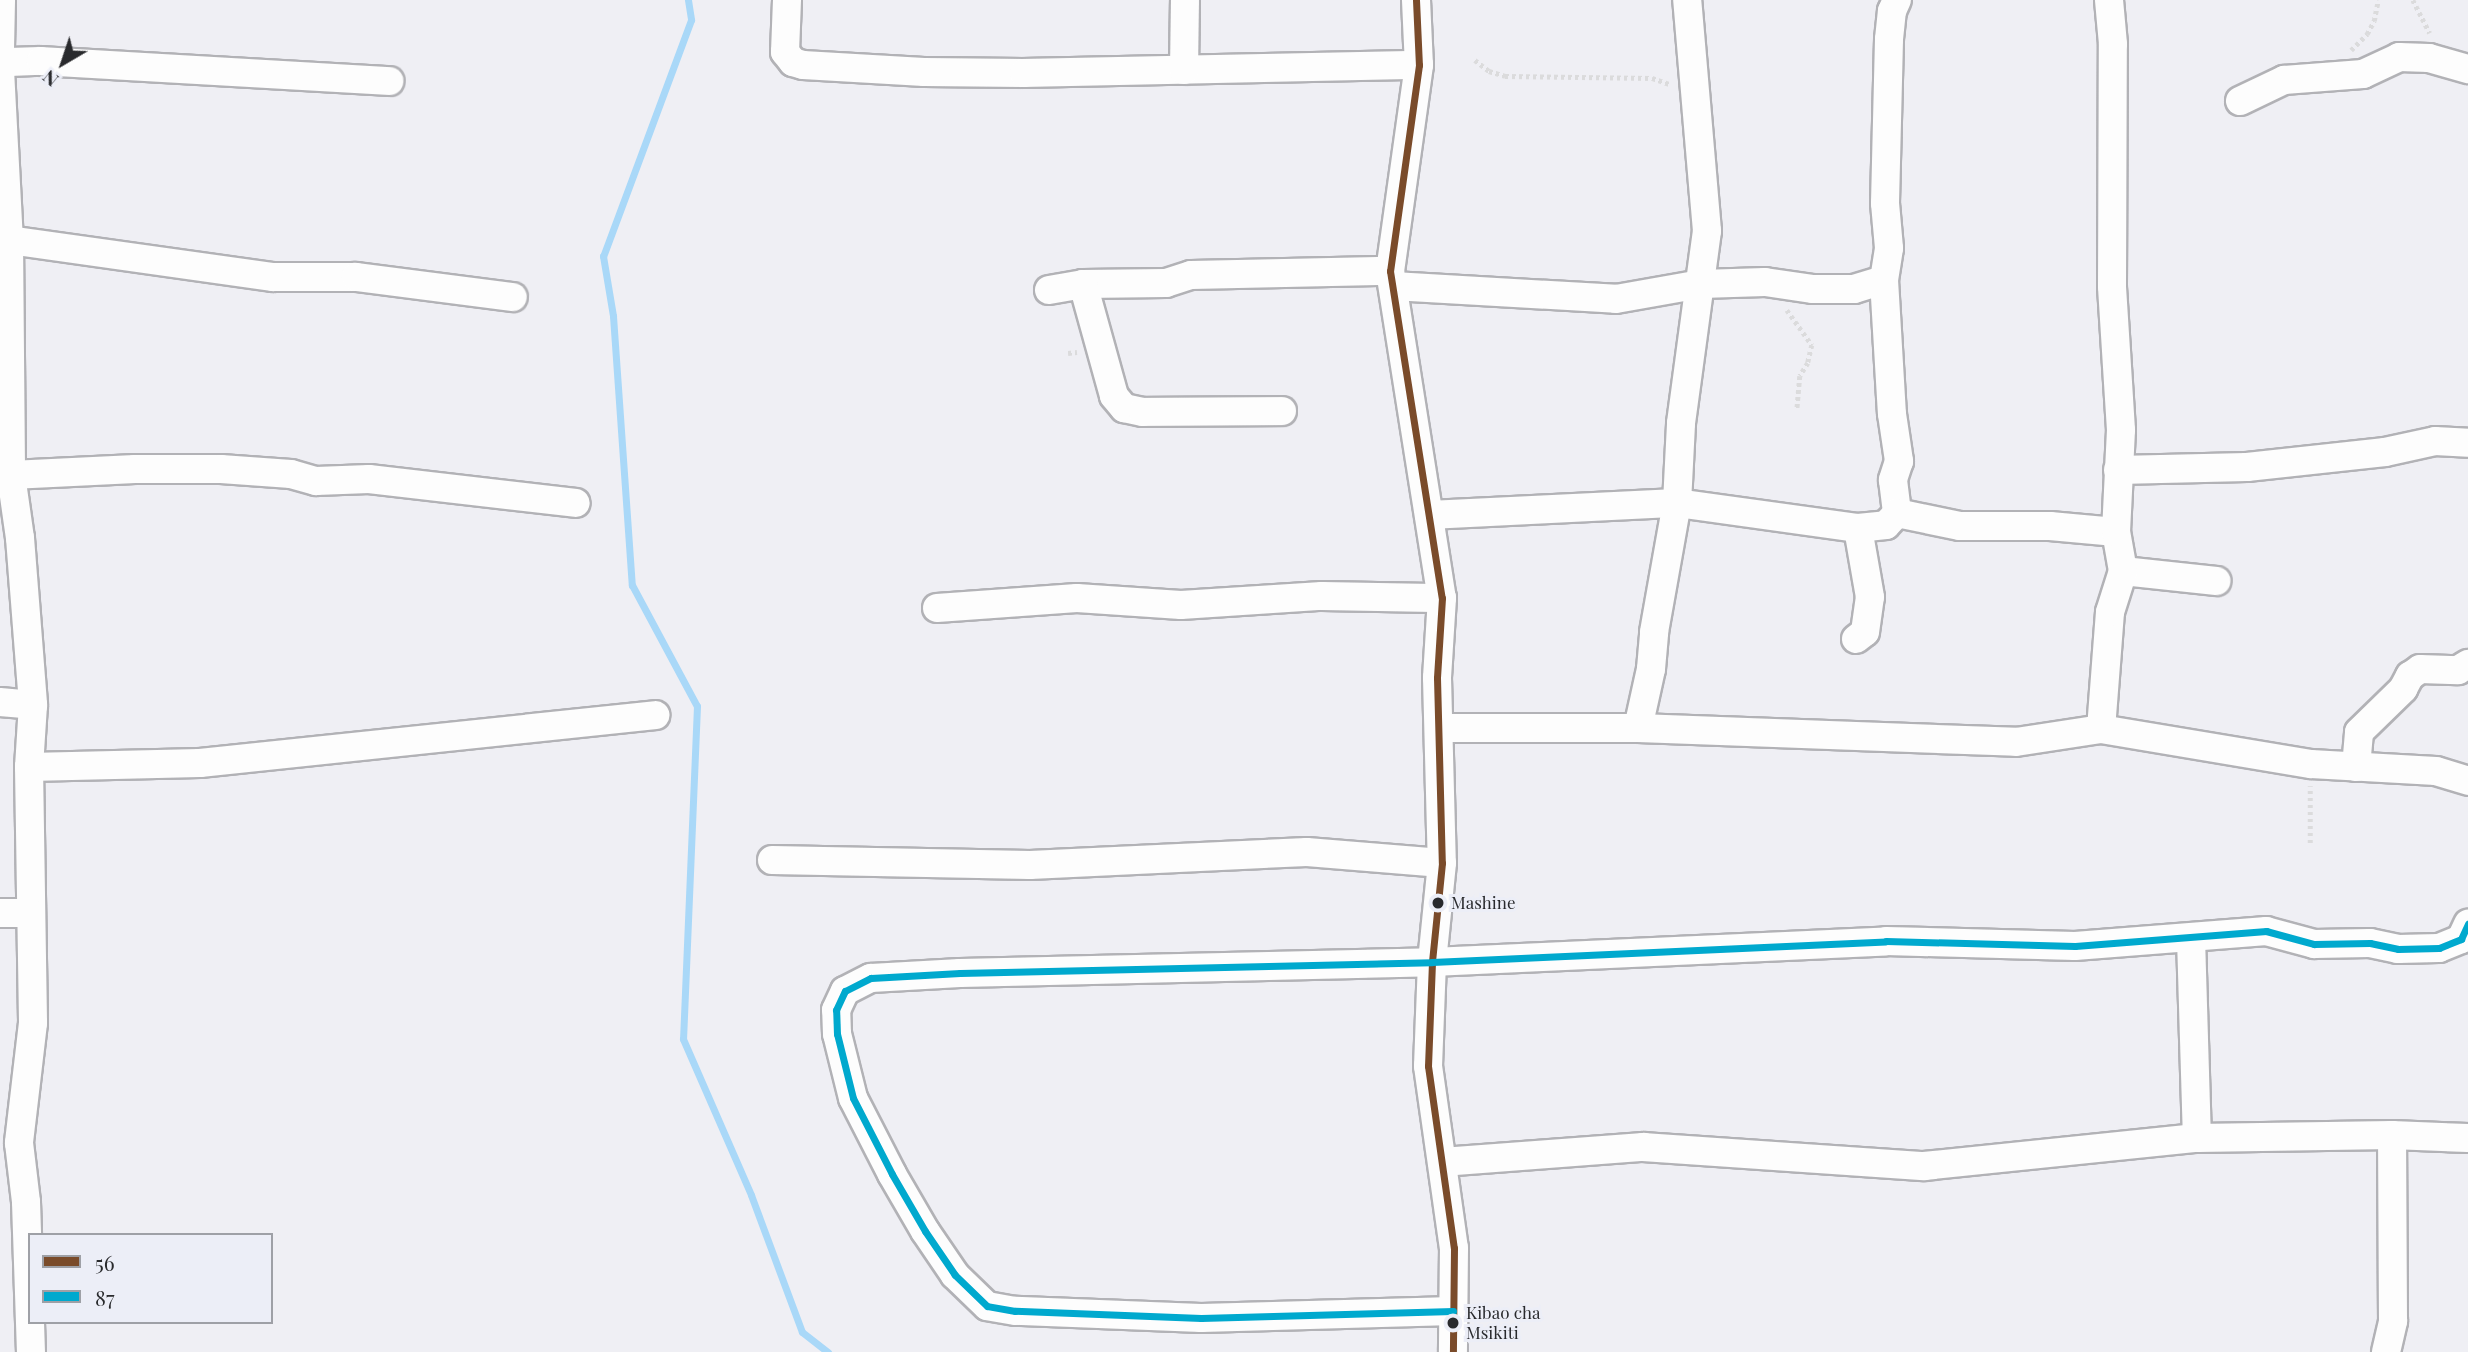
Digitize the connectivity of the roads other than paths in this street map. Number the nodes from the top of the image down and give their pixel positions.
1 (1, 0) edge
2 (787, 0) edge
3 (1185, 0) edge
4 (1416, 0) edge
5 (1687, 0) edge
6 (1897, 0) edge
7 (2109, 0) edge
8 (0, 49) edge
9 (1419, 65) junction
10 (0, 69) edge
11 (2468, 69) edge
12 (1184, 70) junction
13 (389, 80) dead end
14 (2240, 101) dead end
15 (3, 153) edge
16 (9, 240) junction
17 (1391, 278) junction
18 (1884, 280) junction
19 (1083, 284) junction
20 (1701, 284) junction
21 (1049, 290) dead end
22 (513, 297) dead end
23 (4, 383) edge
24 (1282, 411) dead end
25 (2468, 443) edge
26 (2118, 470) junction
27 (10, 475) junction
28 (576, 503) dead end
29 (1677, 503) junction
30 (1897, 513) junction
31 (1429, 514) junction
32 (1858, 528) junction
33 (2116, 532) junction
34 (2123, 570) junction
35 (2217, 581) dead end
36 (1442, 598) junction
37 (937, 608) dead end
38 (1856, 639) dead end
39 (2468, 664) edge
40 (0, 702) edge
41 (33, 705) junction
42 (655, 715) dead end
43 (1440, 728) junction
44 (1638, 728) junction
45 (2101, 729) junction
46 (2356, 767) junction
47 (29, 768) junction
48 (2468, 781) edge
49 (772, 860) dead end
50 (1442, 863) junction
51 (0, 913) edge
52 (30, 913) junction
53 (2468, 924) edge
54 (2191, 938) junction
55 (1432, 962) junction
56 (2392, 1135) junction
57 (2197, 1138) junction
58 (2468, 1138) edge
59 (10, 1143) edge
60 (1443, 1162) junction
61 (28, 1262) edge
62 (1453, 1311) junction
63 (30, 1324) edge
64 (31, 1352) edge
65 (1453, 1352) edge
66 (2386, 1352) edge

1 - 8 street
2 - 12 street
3 - 12 street
4 - 9 street
5 - 20 street
6 - 18 street
7 - 26 street
9 - 12 street
9 - 17 street
10 - 13 street
10 - 15 street
11 - 14 street
15 - 16 street
16 - 22 street
16 - 23 street
17 - 19 street
17 - 20 street
17 - 31 street
18 - 20 street
18 - 30 street
19 - 21 street
19 - 24 street
20 - 29 street
23 - 27 street
25 - 26 street
26 - 33 street
27 - 28 street
27 - 41 street
29 - 31 street
29 - 32 street
29 - 44 street
30 - 32 street
30 - 33 street
31 - 36 street
32 - 38 street
33 - 34 street
34 - 35 street
34 - 45 street
36 - 37 street
36 - 43 street
39 - 46 street
40 - 41 street
41 - 47 street
42 - 47 street
43 - 44 street
43 - 50 street
44 - 45 street
45 - 46 street
46 - 48 street
47 - 52 street
49 - 50 street
50 - 55 street
51 - 52 street
52 - 59 street
53 - 54 street
54 - 55 street
54 - 57 street
55 - 60 street
55 - 62 street
56 - 57 street
56 - 58 street
56 - 66 street
57 - 60 street
59 - 61 street
60 - 62 street
62 - 65 street
63 - 64 street

